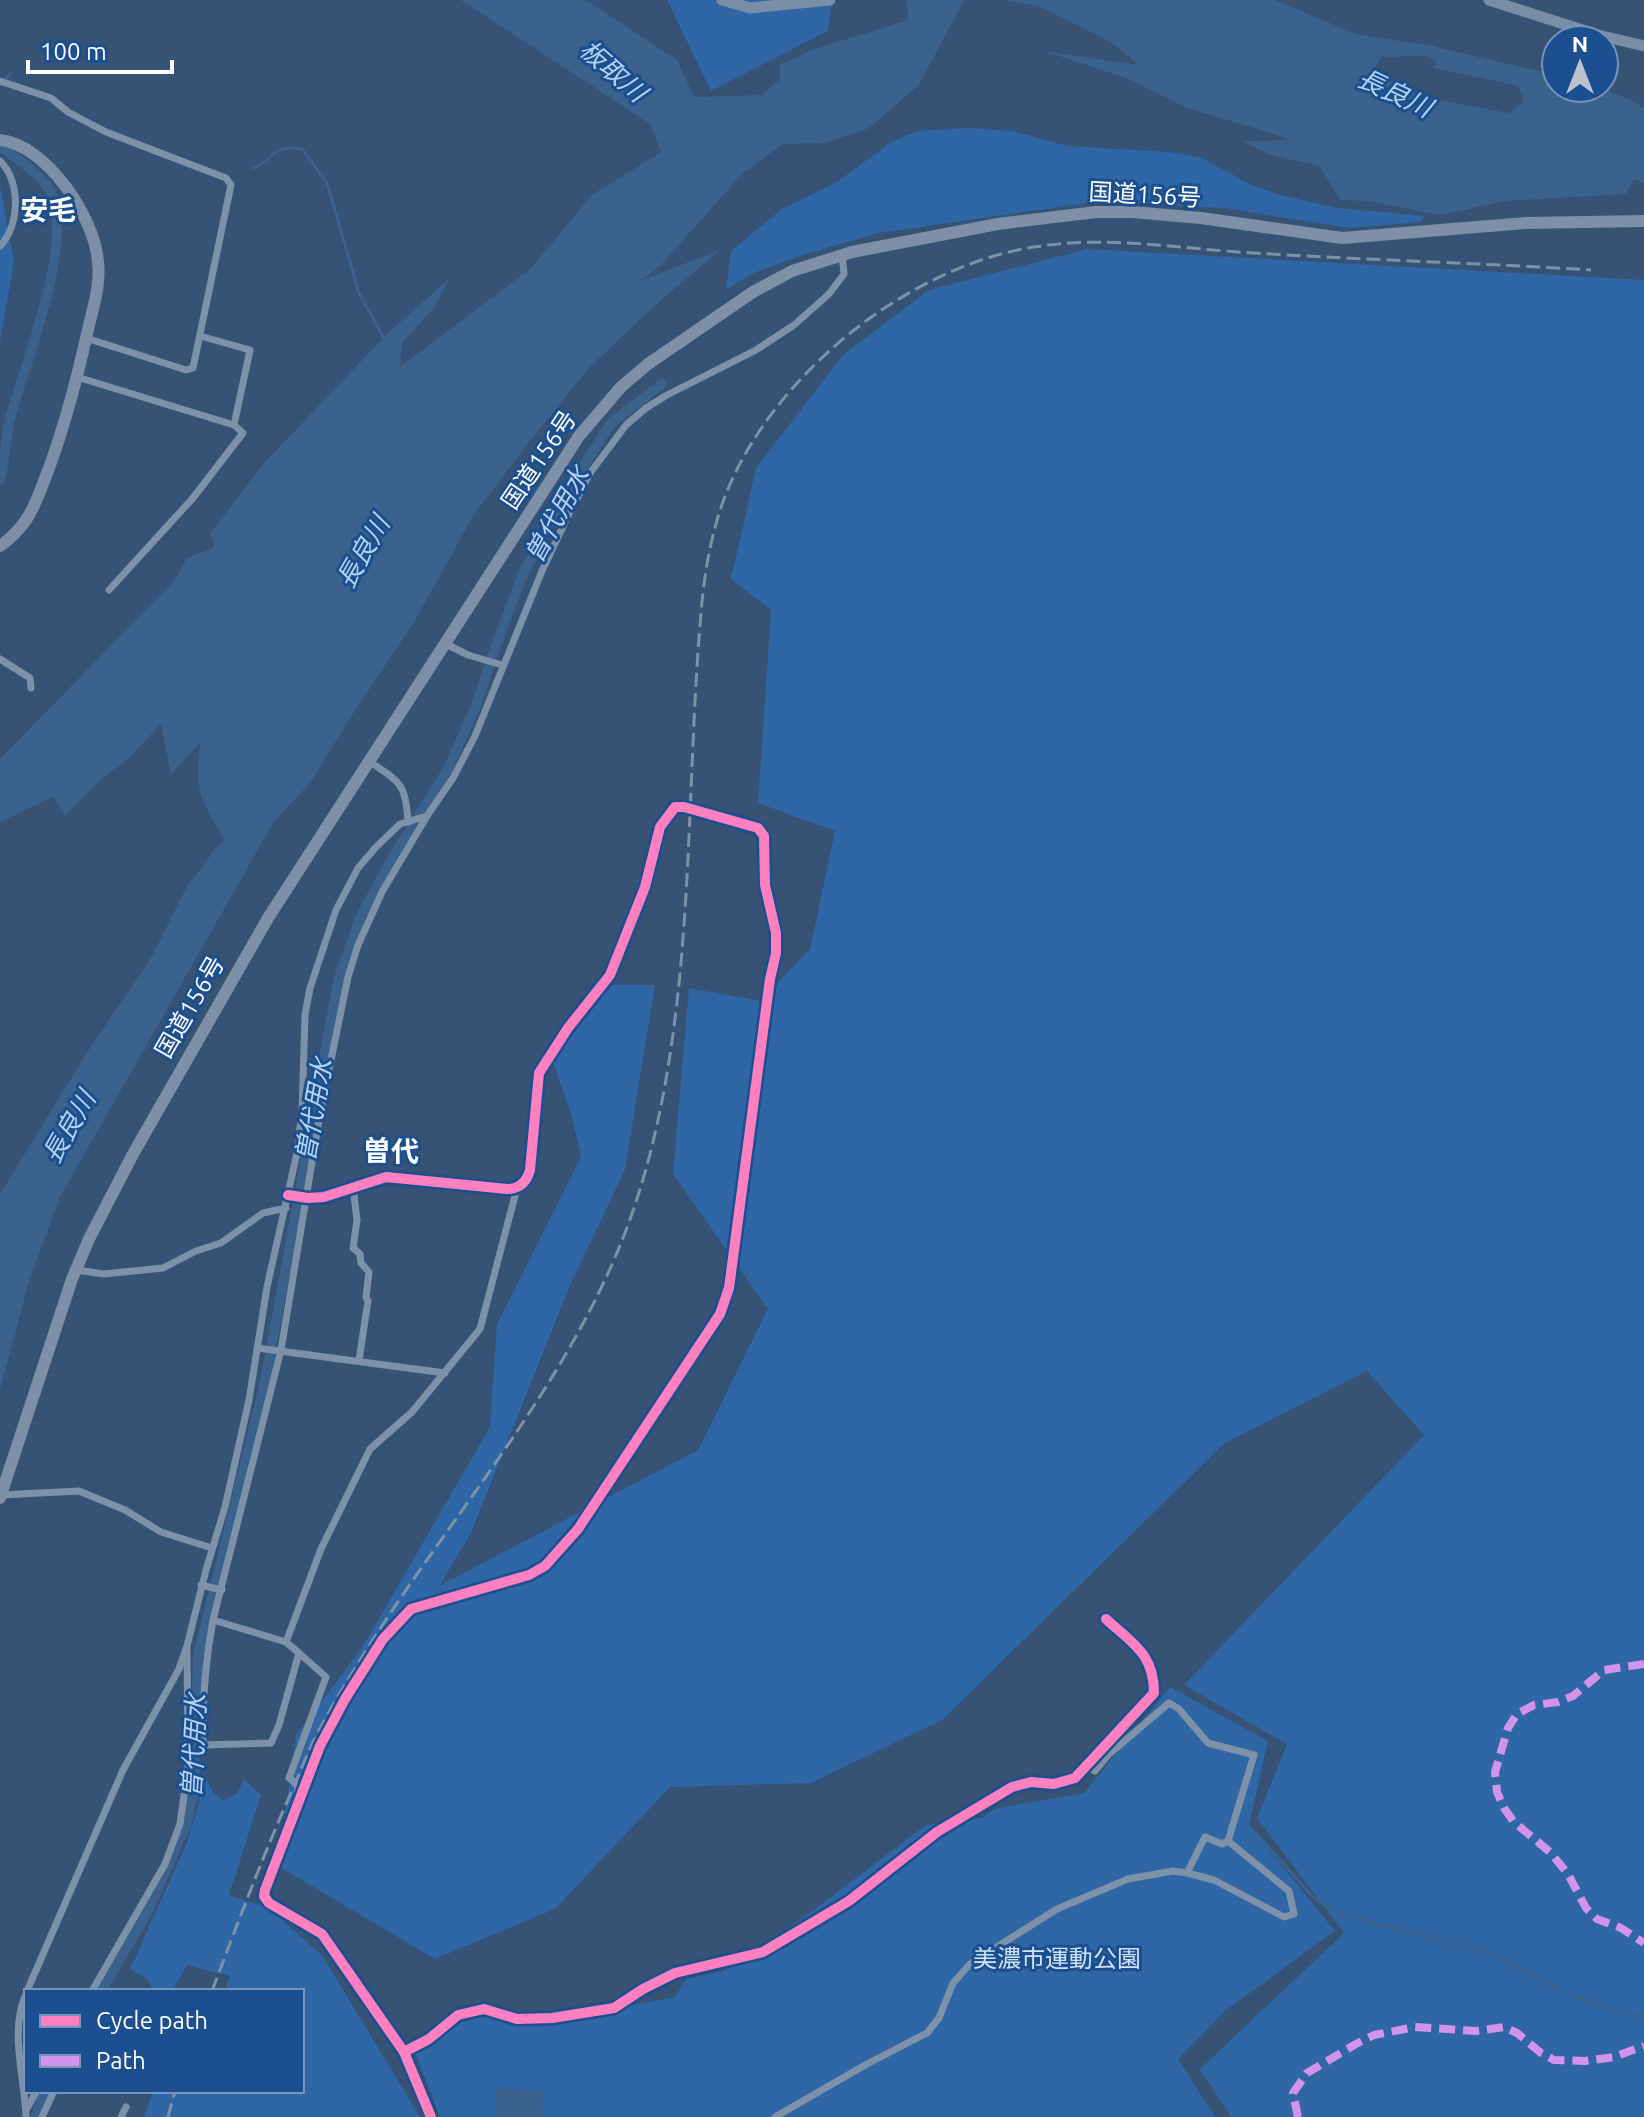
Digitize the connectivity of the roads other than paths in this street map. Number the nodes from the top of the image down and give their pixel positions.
1 (722, 0) edge
2 (830, 0) edge
3 (1489, 0) edge
4 (1643, 43) edge
5 (0, 81) edge
6 (1, 140) edge
7 (0, 161) edge
8 (1644, 221) edge
9 (0, 246) edge
10 (842, 254) junction
11 (200, 336) junction
12 (86, 338) junction
13 (77, 377) junction
14 (234, 425) junction
15 (0, 546) edge
16 (109, 590) dead end
17 (446, 644) junction
18 (0, 659) edge
19 (495, 663) junction
20 (31, 688) dead end
21 (370, 762) junction
22 (424, 817) junction
23 (410, 821) junction
24 (305, 1111) junction
25 (319, 1114) junction
26 (353, 1187) junction
27 (517, 1188) junction
28 (291, 1195) junction
29 (306, 1198) junction
30 (286, 1208) junction
31 (76, 1270) junction
32 (261, 1348) junction
33 (278, 1350) junction
34 (359, 1360) junction
35 (445, 1373) junction
36 (236, 1474) junction
37 (249, 1478) junction
38 (0, 1497) edge
39 (212, 1548) junction
40 (212, 1588) junction
41 (1106, 1619) dead end
42 (213, 1620) junction
43 (286, 1642) junction
44 (187, 1646) junction
45 (299, 1653) junction
46 (1086, 1766) junction
47 (297, 1806) junction
48 (1228, 1841) junction
49 (1187, 1873) junction
50 (29, 1989) edge
51 (93, 1989) edge
52 (24, 2004) edge
53 (404, 2052) junction
54 (24, 2090) edge
55 (24, 2093) edge
56 (36, 2093) edge
57 (53, 2093) edge
58 (126, 2107) dead end
59 (26, 2114) edge
60 (42, 2117) edge
61 (121, 2117) edge
62 (431, 2117) edge
63 (775, 2117) edge

1 - 2 main road
3 - 4 main road
5 - 11 street
6 - 12 main road
7 - 9 street
8 - 10 highway, 国道156号
10 - 17 highway, 国道156号
10 - 19 street
11 - 12 street
11 - 14 street
12 - 13 main road
13 - 14 street
13 - 15 main road
14 - 16 street
17 - 19 street
17 - 21 highway, 国道156号
18 - 20 street
19 - 22 street
21 - 23 street
21 - 31 highway, 国道156号
22 - 23 street
22 - 25 street
23 - 24 street
24 - 25 street
24 - 28 street
25 - 29 street
26 - 27 street
26 - 29 street
26 - 34 street
27 - 35 street
27 - 47 street
28 - 29 street
28 - 30 street
29 - 33 street
30 - 31 street
30 - 32 street
31 - 38 highway, 国道156号
32 - 33 street
32 - 36 street
33 - 34 street
33 - 37 street
34 - 35 street
35 - 43 street
36 - 37 street
36 - 39 street
37 - 40 street
38 - 39 street
39 - 40 street
40 - 42 street
40 - 44 street
41 - 46 street
42 - 43 street
42 - 45 street
43 - 45 street
44 - 50 street
44 - 51 street
45 - 47 street
46 - 48 street
46 - 53 street
47 - 53 street
48 - 49 street
48 - 49 street
49 - 63 street
52 - 54 street
53 - 62 street
55 - 59 street
56 - 59 street
57 - 60 street
58 - 61 street

